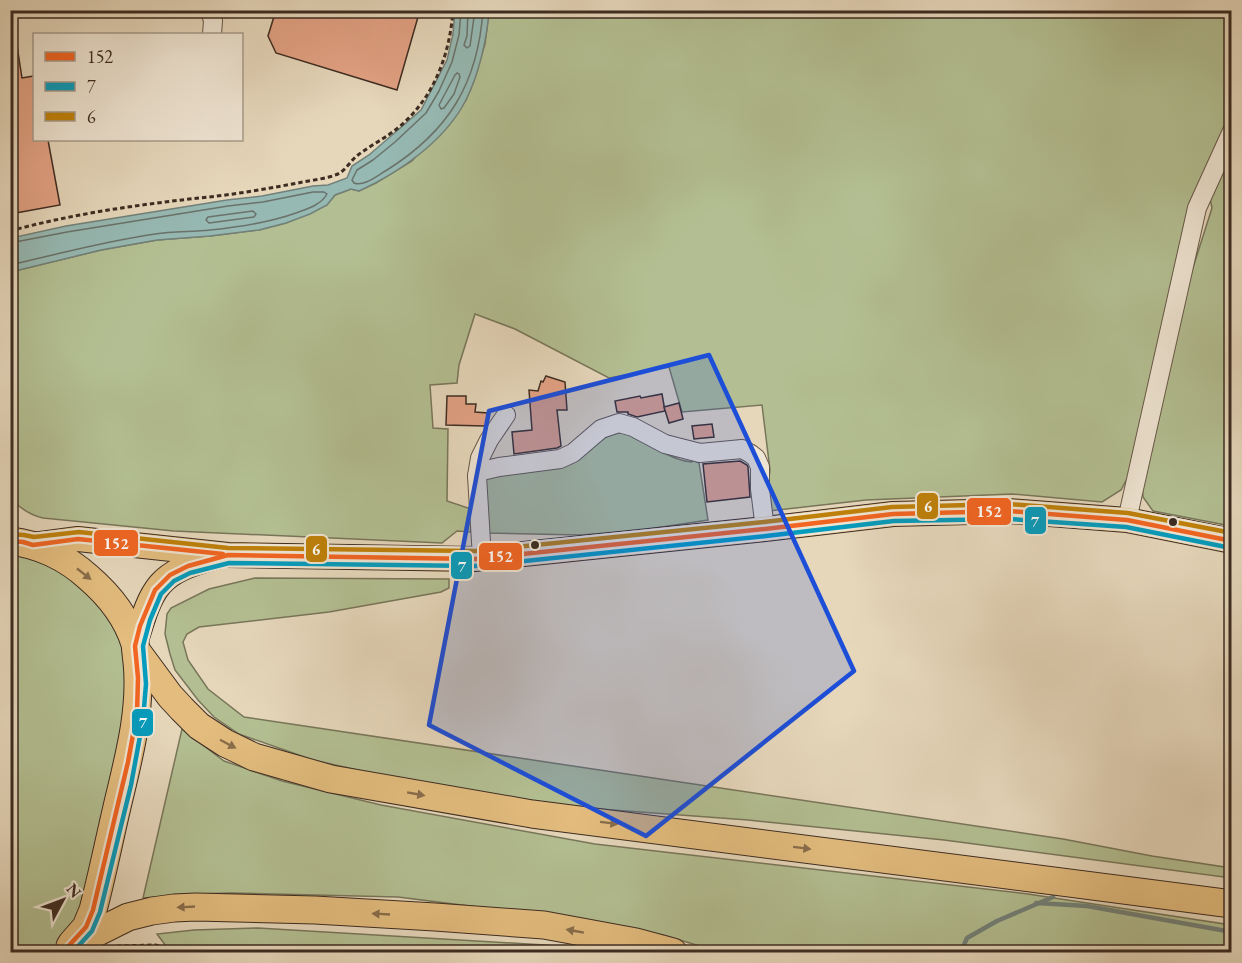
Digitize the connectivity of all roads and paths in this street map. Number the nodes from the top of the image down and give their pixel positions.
1 (210, 10) edge
2 (453, 10) edge
3 (212, 33) edge
4 (1232, 131) edge
5 (10, 231) edge
6 (506, 415) dead end
7 (477, 476) junction
8 (1127, 520) junction
9 (765, 529) junction
10 (19, 540) edge
11 (1232, 541) edge
12 (228, 555) junction
13 (482, 558) junction
14 (135, 647) junction
15 (1232, 904) edge
16 (116, 946) dead end
17 (66, 950) edge
18 (190, 952) edge
19 (673, 952) edge

1 - 3 lane
2 - 5 path
4 - 8 lane
6 - 7 lane
7 - 9 lane
7 - 13 lane
8 - 9 main road
8 - 11 main road
9 - 13 main road
10 - 12 main road
10 -> 14 highway
12 - 13 main road
12 - 14 main road
14 -> 15 highway
14 - 17 highway
16 - 18 path
19 -> 17 highway

